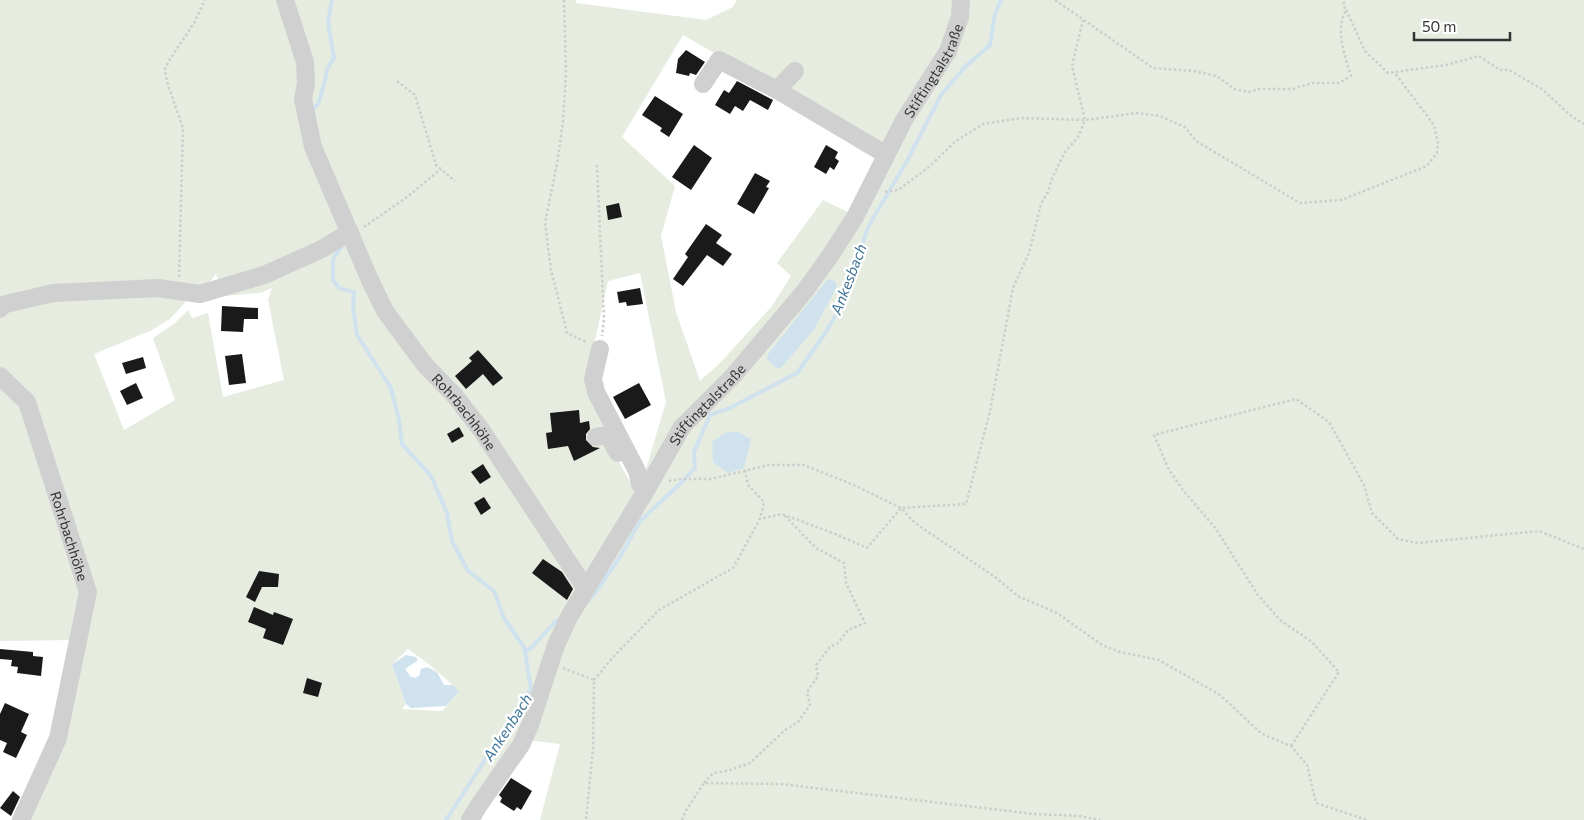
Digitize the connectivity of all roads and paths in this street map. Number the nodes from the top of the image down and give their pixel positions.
1 (205, 0) edge
2 (285, 0) edge
3 (564, 0) edge
4 (961, 0) edge
5 (1055, 0) edge
6 (1343, 0) edge
7 (1346, 10) junction
8 (1083, 20) junction
9 (795, 71) dead end
10 (1394, 72) junction
11 (397, 81) dead end
12 (704, 84) dead end
13 (777, 90) junction
14 (1085, 120) junction
15 (1584, 124) edge
16 (885, 154) junction
17 (597, 165) dead end
18 (441, 169) junction
19 (455, 181) dead end
20 (881, 193) dead end
21 (350, 234) junction
22 (178, 291) junction
23 (0, 309) edge
24 (600, 349) junction
25 (0, 376) edge
26 (596, 437) dead end
27 (745, 470) junction
28 (680, 479) dead end
29 (643, 488) junction
30 (901, 508) junction
31 (782, 514) junction
32 (760, 519) junction
33 (1584, 549) edge
34 (586, 588) junction
35 (550, 663) junction
36 (594, 680) junction
37 (1291, 746) junction
38 (704, 783) junction
39 (21, 820) edge
40 (470, 820) edge
41 (586, 820) edge
42 (682, 820) edge
43 (1100, 820) edge
44 (1367, 820) edge

1 - 22 path
2 - 21 street, Rohrbachhöhe
3 - 24 path
4 - 16 street, Stiftingtalstraße
5 - 8 path
6 - 7 path
7 - 8 path
7 - 10 path
8 - 14 path
9 - 13 street
10 - 14 path
10 - 15 path
11 - 18 path
12 - 13 street
13 - 16 street
14 - 20 path
14 - 30 path
16 - 29 street, Stiftingtalstraße
17 - 24 path
18 - 19 path
18 - 21 path
21 - 22 street
21 - 34 street, Rohrbachhöhe
22 - 23 street
24 - 29 street
25 - 39 street, Rohrbachhöhe
26 - 29 street
27 - 28 path
27 - 30 path
27 - 32 path
29 - 34 street, Stiftingtalstraße
30 - 31 path
30 - 37 path
31 - 32 path
31 - 38 path
32 - 36 path
33 - 37 path
34 - 35 street, Stiftingtalstraße
35 - 36 path
35 - 40 street, Stiftingtalstraße
36 - 41 path
37 - 44 path
38 - 42 path
38 - 43 path

